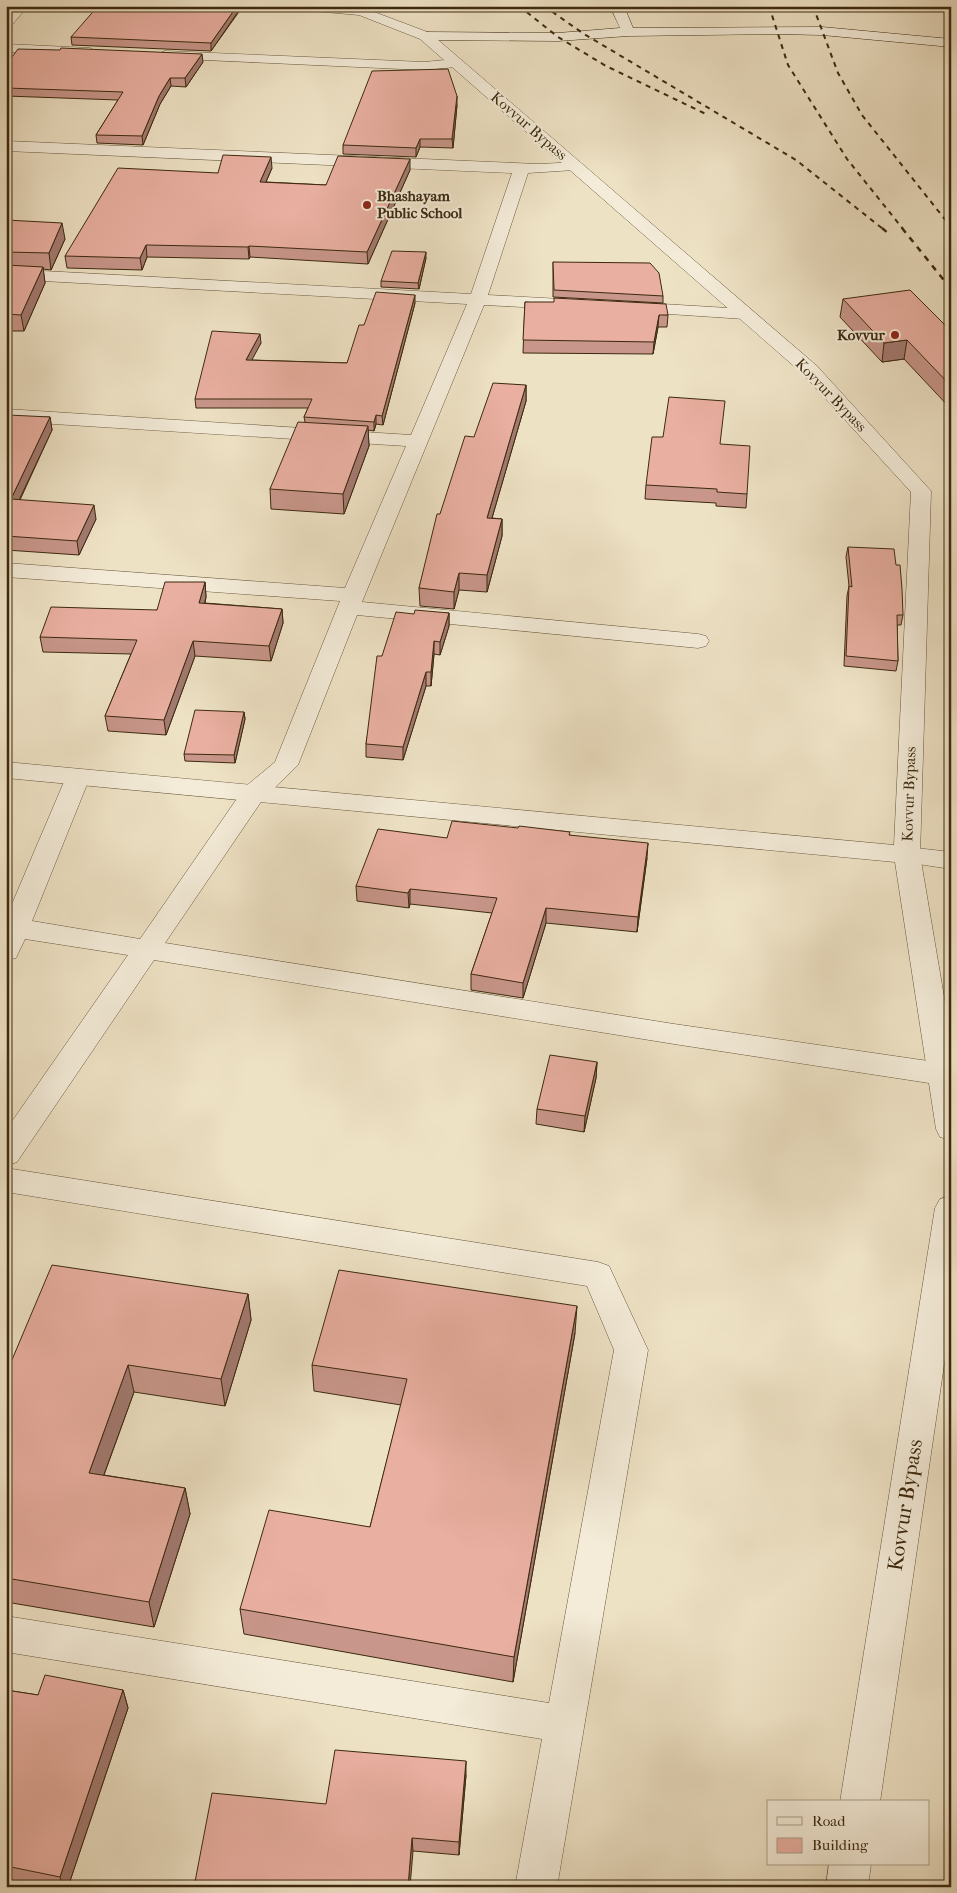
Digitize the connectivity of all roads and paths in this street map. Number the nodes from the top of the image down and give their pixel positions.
1 (21, 6) edge
2 (302, 6) edge
3 (617, 6) edge
4 (6, 23) edge
5 (628, 32) junction
6 (425, 36) junction
7 (951, 43) edge
8 (6, 48) edge
9 (106, 52) edge
10 (155, 54) edge
11 (456, 63) junction
12 (6, 146) edge
13 (574, 165) junction
14 (521, 168) junction
15 (6, 274) edge
16 (478, 299) junction
17 (577, 305) edge
18 (617, 307) edge
19 (746, 314) junction
20 (6, 415) edge
21 (418, 441) junction
22 (6, 570) edge
23 (351, 601) junction
24 (698, 641) dead end
25 (6, 770) edge
26 (78, 777) junction
27 (254, 794) junction
28 (907, 855) junction
29 (951, 861) edge
30 (11, 939) edge
31 (147, 949) junction
32 (942, 1074) junction
33 (951, 1129) edge
34 (6, 1154) edge
35 (6, 1180) edge
36 (951, 1208) edge
37 (946, 1264) edge
38 (6, 1634) edge
39 (565, 1724) junction
40 (860, 1800) edge
41 (850, 1866) edge
42 (536, 1887) edge
43 (847, 1887) edge

1 - 4 street
2 - 6 street
3 - 5 street
5 - 6 street
5 - 7 street
6 - 11 street, Kovvur Bypass
8 - 9 street
10 - 11 street
11 - 13 street, Kovvur Bypass
12 - 14 street
13 - 14 street
13 - 19 street, Kovvur Bypass
14 - 16 street
15 - 16 street
16 - 17 street
16 - 21 street
18 - 19 street
19 - 28 street, Kovvur Bypass
20 - 21 street
21 - 23 street
22 - 23 street
23 - 24 street
23 - 27 street
25 - 26 street
26 - 27 street
26 - 30 street
27 - 28 street
27 - 31 street
28 - 29 street
28 - 32 street, Kovvur Bypass
30 - 31 street
31 - 32 street
31 - 34 street
32 - 33 street, Kovvur Bypass
35 - 39 street
36 - 37 street, Kovvur Bypass
37 - 40 street, Kovvur Bypass
38 - 39 street
39 - 42 street
41 - 43 street

